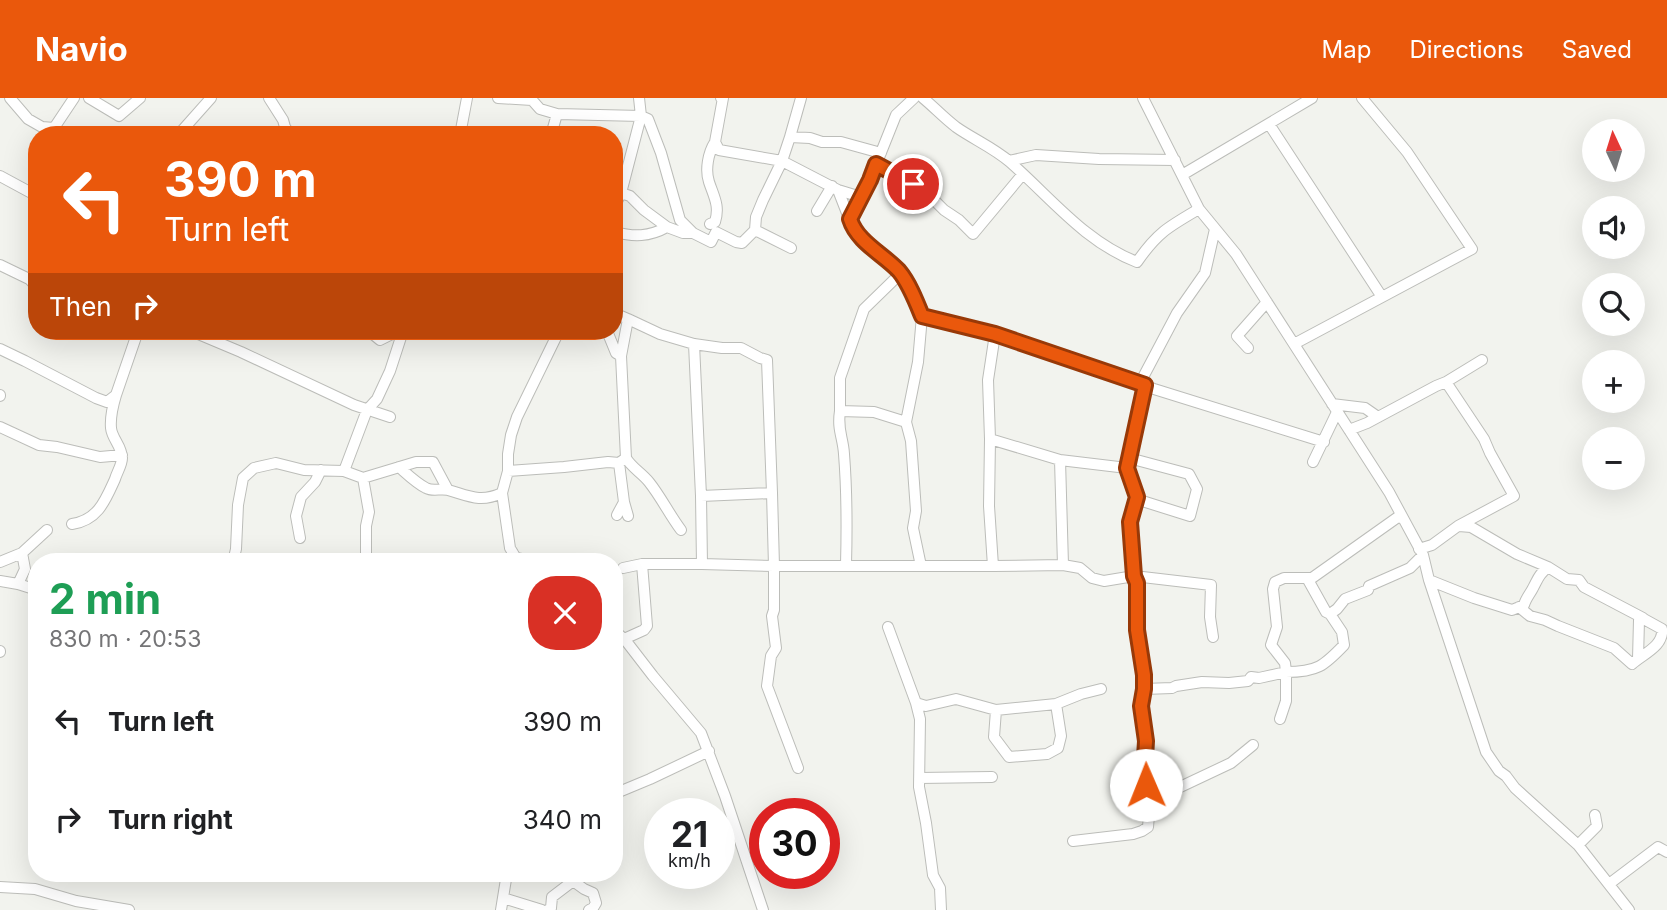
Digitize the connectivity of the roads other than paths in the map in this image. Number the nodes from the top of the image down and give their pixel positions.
1 (10, 98) edge
2 (74, 98) edge
3 (89, 98) edge
4 (140, 98) edge
5 (211, 98) edge
6 (269, 98) edge
7 (467, 98) edge
8 (498, 98) edge
9 (639, 98) edge
10 (721, 98) edge
11 (801, 98) edge
12 (914, 98) edge
13 (923, 98) edge
14 (1143, 98) edge
15 (1312, 98) edge
16 (1362, 98) edge
17 (557, 114) junction
18 (640, 116) junction
19 (1269, 124) junction
20 (40, 126) edge
21 (55, 126) edge
22 (186, 126) edge
23 (284, 126) edge
24 (462, 126) edge
25 (554, 126) edge
26 (790, 137) junction
27 (715, 142) junction
28 (881, 153) junction
29 (1175, 160) junction
30 (782, 161) junction
31 (1009, 161) junction
32 (876, 164) junction
33 (1022, 174) junction
34 (1182, 175) junction
35 (0, 176) edge
36 (623, 185) edge
37 (835, 188) junction
38 (28, 191) edge
39 (623, 194) edge
40 (861, 197) junction
41 (1199, 209) junction
42 (817, 211) dead end
43 (850, 219) junction
44 (710, 224) dead end
45 (667, 227) junction
46 (1215, 229) junction
47 (755, 230) junction
48 (693, 233) junction
49 (623, 234) edge
50 (791, 248) dead end
51 (0, 265) edge
52 (901, 273) junction
53 (28, 279) edge
54 (1381, 297) junction
55 (1267, 302) junction
56 (922, 316) junction
57 (623, 317) edge
58 (628, 319) junction
59 (995, 334) junction
60 (135, 340) edge
61 (212, 340) edge
62 (398, 340) edge
63 (555, 340) edge
64 (611, 340) edge
65 (694, 344) junction
66 (1294, 344) junction
67 (1248, 348) dead end
68 (0, 349) edge
69 (621, 356) junction
70 (1482, 360) dead end
71 (1446, 382) junction
72 (1143, 384) junction
73 (116, 395) junction
74 (1335, 408) junction
75 (367, 410) junction
76 (839, 411) junction
77 (390, 417) dead end
78 (1378, 417) junction
79 (906, 422) junction
80 (0, 427) edge
81 (1349, 430) junction
82 (990, 439) junction
83 (1323, 441) junction
84 (430, 451) dead end
85 (122, 455) junction
86 (1060, 460) junction
87 (623, 461) junction
88 (1313, 461) dead end
89 (433, 462) junction
90 (1128, 463) junction
91 (399, 467) junction
92 (321, 470) junction
93 (344, 471) junction
94 (508, 471) junction
95 (363, 478) junction
96 (448, 490) junction
97 (502, 493) junction
98 (772, 493) junction
99 (701, 496) junction
100 (1136, 499) junction
101 (624, 502) junction
102 (617, 515) dead end
103 (628, 516) dead end
104 (1402, 518) junction
105 (72, 524) dead end
106 (1458, 526) junction
107 (47, 530) dead end
108 (681, 530) dead end
109 (300, 538) dead end
110 (1421, 552) junction
111 (22, 553) junction
112 (235, 553) edge
113 (366, 553) edge
114 (513, 553) edge
115 (0, 562) edge
116 (642, 564) junction
117 (702, 564) junction
118 (846, 565) junction
119 (1063, 565) junction
120 (774, 566) junction
121 (921, 566) junction
122 (993, 566) junction
123 (623, 568) dead end
124 (1548, 568) junction
125 (1134, 576) junction
126 (1307, 578) junction
127 (1429, 580) junction
128 (0, 581) edge
129 (18, 584) junction
130 (28, 587) edge
131 (1519, 607) junction
132 (1330, 614) junction
133 (1643, 618) junction
134 (888, 627) dead end
135 (1665, 631) edge
136 (1213, 637) dead end
137 (624, 639) joint
138 (1638, 659) junction
139 (1286, 672) junction
140 (1101, 689) dead end
141 (1144, 689) junction
142 (916, 703) junction
143 (1056, 704) junction
144 (996, 710) junction
145 (1280, 719) dead end
146 (1253, 745) dead end
147 (709, 751) junction
148 (798, 768) dead end
149 (992, 777) dead end
150 (919, 778) junction
151 (1146, 785) junction
152 (623, 790) edge
153 (1595, 815) dead end
154 (1073, 841) dead end
155 (1578, 845) junction
156 (1667, 852) edge
157 (505, 882) edge
158 (572, 882) edge
159 (575, 882) edge
160 (1609, 884) junction
161 (0, 887) edge
162 (503, 898) junction
163 (129, 910) edge
164 (501, 910) edge
165 (542, 910) edge
166 (548, 910) edge
167 (589, 910) edge
168 (763, 910) edge
169 (941, 910) edge
170 (1629, 910) edge

1 - 20 street
2 - 21 street
3 - 4 street
5 - 22 street
6 - 23 street
7 - 24 street
8 - 17 street
9 - 18 street
10 - 27 street
11 - 26 street
12 - 28 street
13 - 31 street
14 - 29 street
15 - 19 street
16 - 54 street
17 - 18 street
17 - 25 street
18 - 36 street
18 - 48 street
19 - 34 street
19 - 54 street
26 - 28 street
26 - 30 street
27 - 30 street
27 - 44 street
28 - 32 street
29 - 31 street
29 - 34 street
30 - 37 street
30 - 47 street
31 - 33 street
32 - 33 street
32 - 40 street
33 - 41 street
34 - 41 street
35 - 38 street
37 - 40 street
37 - 42 street
37 - 43 street
39 - 45 street
40 - 43 street
41 - 46 street
43 - 52 street
45 - 48 street
45 - 49 street
46 - 55 street
46 - 72 street
47 - 48 street
47 - 50 street
51 - 53 street
52 - 56 street
52 - 76 street
54 - 66 street
55 - 66 street
55 - 67 street
56 - 59 street
56 - 79 street
57 - 58 street
58 - 65 street
58 - 69 street
59 - 72 street
59 - 82 street
60 - 73 street
61 - 75 street
62 - 75 street
63 - 94 street
64 - 69 street
65 - 98 street
65 - 99 street
66 - 74 street
68 - 73 street
69 - 87 street
70 - 71 street
71 - 78 street
71 - 106 street
72 - 83 street
72 - 90 street
73 - 85 street
74 - 78 street
74 - 81 street
74 - 83 street
75 - 77 street
75 - 93 street
76 - 79 street
76 - 118 street
78 - 81 street
79 - 121 street
80 - 85 street
81 - 104 street
82 - 86 street
82 - 122 street
83 - 88 street
84 - 89 street
85 - 105 street
86 - 90 street
86 - 119 street
87 - 94 street
87 - 101 street
87 - 108 street
89 - 91 street
89 - 96 street
90 - 100 street
90 - 100 street
91 - 95 street
91 - 96 street
92 - 93 street
92 - 109 street
92 - 112 street
93 - 95 street
94 - 97 street
95 - 113 street
96 - 97 street
97 - 114 street
98 - 99 street
98 - 120 street
99 - 117 street
100 - 125 street
101 - 102 street
101 - 103 street
104 - 110 street
104 - 126 street
106 - 110 street
106 - 124 street
107 - 111 street
110 - 127 street
110 - 132 street
111 - 115 street
111 - 129 street
116 - 117 street
116 - 123 street
116 - 137 street
117 - 120 street
118 - 120 street
118 - 121 street
119 - 122 street
119 - 125 street
120 - 148 street
121 - 122 street
124 - 131 street
124 - 133 street
125 - 136 street
125 - 141 street
126 - 132 street
126 - 139 street
127 - 131 street
127 - 155 street
128 - 129 street
129 - 130 street
131 - 138 street
132 - 139 street
133 - 135 street
133 - 138 street
134 - 142 street
135 - 138 street
137 - 147 street
139 - 141 street
139 - 145 street
140 - 143 street
141 - 151 street
142 - 144 street
142 - 150 street
143 - 144 street
143 - 144 street
146 - 151 street
147 - 152 street
147 - 168 street
149 - 150 street
150 - 169 street
151 - 154 street
153 - 155 street
155 - 160 street
156 - 160 street
157 - 162 street
158 - 166 street
159 - 167 street
160 - 170 street
161 - 163 street
162 - 164 street
162 - 165 street

